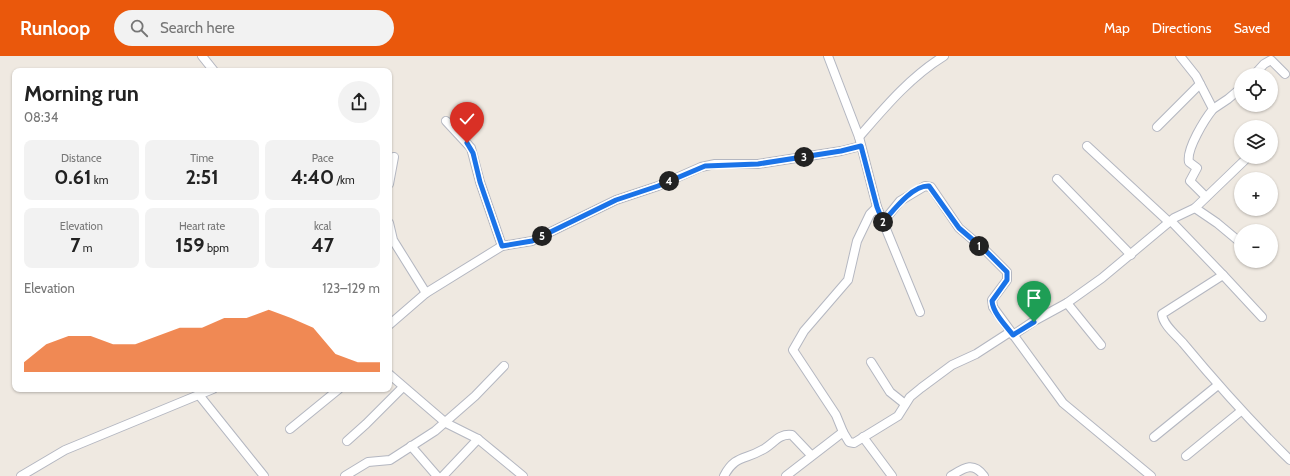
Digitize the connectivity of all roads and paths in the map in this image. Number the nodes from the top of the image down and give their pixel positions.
1 (202, 56) edge
2 (828, 56) edge
3 (944, 56) edge
4 (1180, 56) edge
5 (212, 68) edge
6 (1260, 68) edge
7 (1285, 74) dead end
8 (1200, 84) junction
9 (1234, 94) edge
10 (1213, 109) junction
11 (446, 121) dead end
12 (1157, 127) dead end
13 (859, 137) junction
14 (861, 146) junction
15 (1087, 146) dead end
16 (394, 157) dead end
17 (1241, 164) edge
18 (392, 168) edge
19 (1057, 179) dead end
20 (1206, 197) junction
21 (877, 207) junction
22 (1195, 208) junction
23 (883, 222) junction
24 (1170, 222) junction
25 (392, 236) edge
26 (1234, 237) edge
27 (502, 246) junction
28 (1131, 255) junction
29 (1223, 275) junction
30 (426, 293) junction
31 (1067, 303) junction
32 (920, 312) dead end
33 (1262, 317) dead end
34 (392, 322) edge
35 (1012, 334) junction
36 (1101, 345) dead end
37 (871, 362) dead end
38 (504, 366) dead end
39 (392, 377) edge
40 (1218, 385) junction
41 (403, 387) junction
42 (206, 392) edge
43 (335, 392) edge
44 (200, 395) junction
45 (905, 404) junction
46 (1241, 411) junction
47 (446, 423) junction
48 (290, 429) dead end
49 (843, 432) junction
50 (863, 437) junction
51 (1154, 437) dead end
52 (478, 439) junction
53 (347, 441) dead end
54 (411, 446) junction
55 (811, 455) junction
56 (1186, 456) dead end
57 (1290, 460) edge
58 (31, 474) edge
59 (21, 476) edge
60 (264, 476) edge
61 (344, 476) edge
62 (437, 476) edge
63 (443, 476) edge
64 (523, 476) edge
65 (724, 476) edge
66 (786, 476) edge
67 (892, 476) edge
68 (951, 476) edge
69 (984, 476) edge
70 (1151, 476) edge

1 - 5 street
2 - 13 street
3 - 13 street
4 - 8 street
6 - 7 street
8 - 10 street
8 - 12 street
9 - 10 street
10 - 20 street
11 - 27 street
13 - 14 street
14 - 21 street
14 - 27 street
15 - 24 street
16 - 18 street
17 - 20 street
19 - 28 street
20 - 22 street
21 - 23 street
21 - 49 street
22 - 24 street
22 - 26 street
23 - 32 street
23 - 35 street
24 - 28 street
24 - 29 street
25 - 30 street
27 - 30 street
28 - 31 street
29 - 33 street
29 - 40 street
30 - 34 street
31 - 35 street
31 - 36 street
35 - 45 street
35 - 70 street
37 - 45 street
38 - 47 street
39 - 41 street
40 - 46 street
40 - 51 street
41 - 47 street
41 - 53 street
42 - 44 street
43 - 48 street
44 - 58 street
44 - 60 street
45 - 50 street
46 - 56 street
46 - 57 street
47 - 52 street
47 - 54 street
49 - 50 street
49 - 55 street
50 - 67 street
52 - 63 street
52 - 64 street
54 - 61 street
54 - 62 street
55 - 65 street
55 - 66 street
58 - 59 street
68 - 69 street

